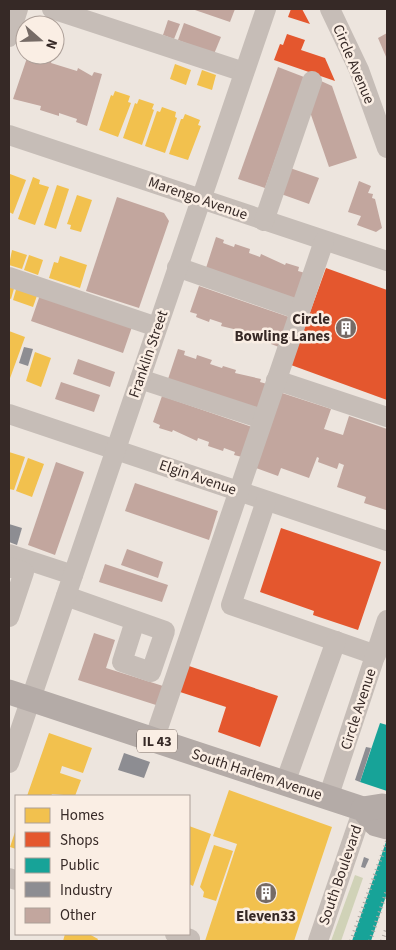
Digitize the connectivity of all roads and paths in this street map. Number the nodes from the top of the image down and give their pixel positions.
1 (18, 9) edge
2 (52, 9) edge
3 (266, 9) edge
4 (330, 9) edge
5 (9, 37) edge
6 (244, 72) junction
7 (312, 81) dead end
8 (9, 135) edge
9 (387, 148) edge
10 (201, 199) junction
11 (264, 220) junction
12 (324, 241) junction
13 (387, 261) edge
14 (178, 267) junction
15 (9, 277) edge
16 (300, 310) junction
17 (157, 327) junction
18 (140, 378) junction
19 (276, 380) junction
20 (9, 414) edge
21 (387, 417) edge
22 (262, 419) junction
23 (116, 449) junction
24 (237, 491) junction
25 (266, 501) junction
26 (387, 541) edge
27 (9, 554) edge
28 (9, 567) edge
29 (72, 575) junction
30 (66, 596) junction
31 (202, 596) junction
32 (231, 605) junction
33 (9, 617) edge
34 (387, 620) edge
35 (135, 621) dead end
36 (336, 642) junction
37 (376, 656) junction
38 (20, 695) edge
39 (154, 740) junction
40 (9, 763) edge
41 (285, 783) junction
42 (328, 798) junction
43 (387, 807) edge
44 (363, 809) junction
45 (387, 827) edge
46 (318, 941) edge

1 - 5 street
2 - 6 street
3 - 6 street, Franklin Street
4 - 9 street, Circle Avenue
6 - 10 street, Franklin Street
7 - 11 street
8 - 10 street, Marengo Avenue
10 - 11 street, Marengo Avenue
10 - 14 street, Franklin Street
11 - 12 street, Marengo Avenue
12 - 13 street, Marengo Avenue
12 - 16 street
14 - 16 street
14 - 17 street, Franklin Street
15 - 17 street
16 - 19 street
17 - 18 street, Franklin Street
18 - 22 street
18 - 23 street, Franklin Street
19 - 21 street
19 - 22 street
20 - 23 street, Elgin Avenue
22 - 24 street
23 - 24 street, Elgin Avenue
23 - 29 street, Franklin Street
24 - 25 street, Elgin Avenue
24 - 31 street
25 - 26 street, Elgin Avenue
25 - 32 street
27 - 29 street
28 - 33 street
29 - 30 street, Franklin Street
30 - 35 street
30 - 38 street, Franklin Street
31 - 32 street
31 - 39 street
32 - 36 street
34 - 37 street, Circle Avenue
36 - 37 street
36 - 41 street
37 - 42 street, Circle Avenue
38 - 39 main road, South Harlem Avenue / IL 43
38 - 40 street, Franklin Street
39 - 41 main road, South Harlem Avenue / IL 43
41 - 42 main road, South Harlem Avenue / IL 43
42 - 44 main road, South Harlem Avenue / IL 43
43 - 44 main road, South Harlem Avenue / IL 43
44 - 45 main road, South Harlem Avenue / IL 43
44 - 46 street, South Boulevard

